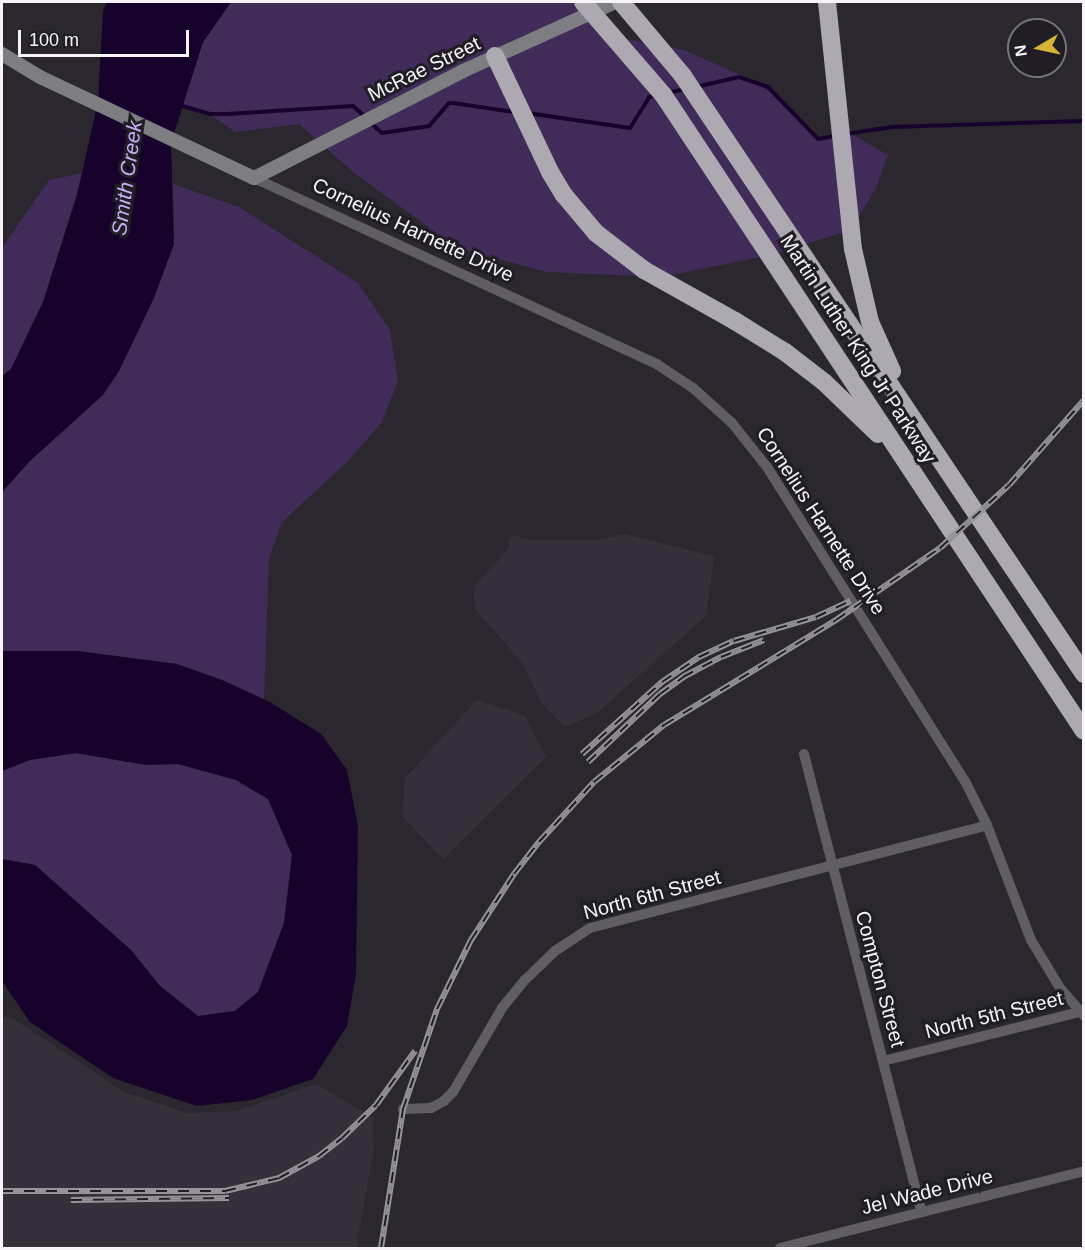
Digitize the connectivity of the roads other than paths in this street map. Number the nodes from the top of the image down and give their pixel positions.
1 (583, 2) edge
2 (615, 2) edge
3 (621, 2) edge
4 (827, 2) edge
5 (2, 54) edge
6 (495, 56) junction
7 (254, 178) junction
8 (913, 416) junction
9 (902, 457) junction
10 (1083, 674) edge
11 (1083, 731) edge
12 (804, 754) dead end
13 (987, 825) junction
14 (833, 867) junction
15 (1082, 1014) edge
16 (883, 1061) junction
17 (403, 1109) dead end
18 (1083, 1171) edge
19 (922, 1212) junction
20 (780, 1248) edge

1 - 9 highway, Martin Luther King Jr Parkway
2 - 6 main road, McRae Street
3 - 8 highway, Martin Luther King Jr Parkway
4 - 8 highway
5 - 7 main road
6 - 7 main road, McRae Street
6 - 9 highway
7 - 13 street, Cornelius Harnette Drive
8 - 10 highway, Martin Luther King Jr Parkway
9 - 11 highway, Martin Luther King Jr Parkway
12 - 14 street, Compton Street
13 - 14 street, North 6th Street
13 - 15 street, Cornelius Harnette Drive
14 - 16 street, Compton Street
14 - 17 street, North 6th Street
15 - 16 street, North 5th Street
16 - 19 street, Compton Street
18 - 19 street, Jel Wade Drive
19 - 20 street, Jel Wade Drive

